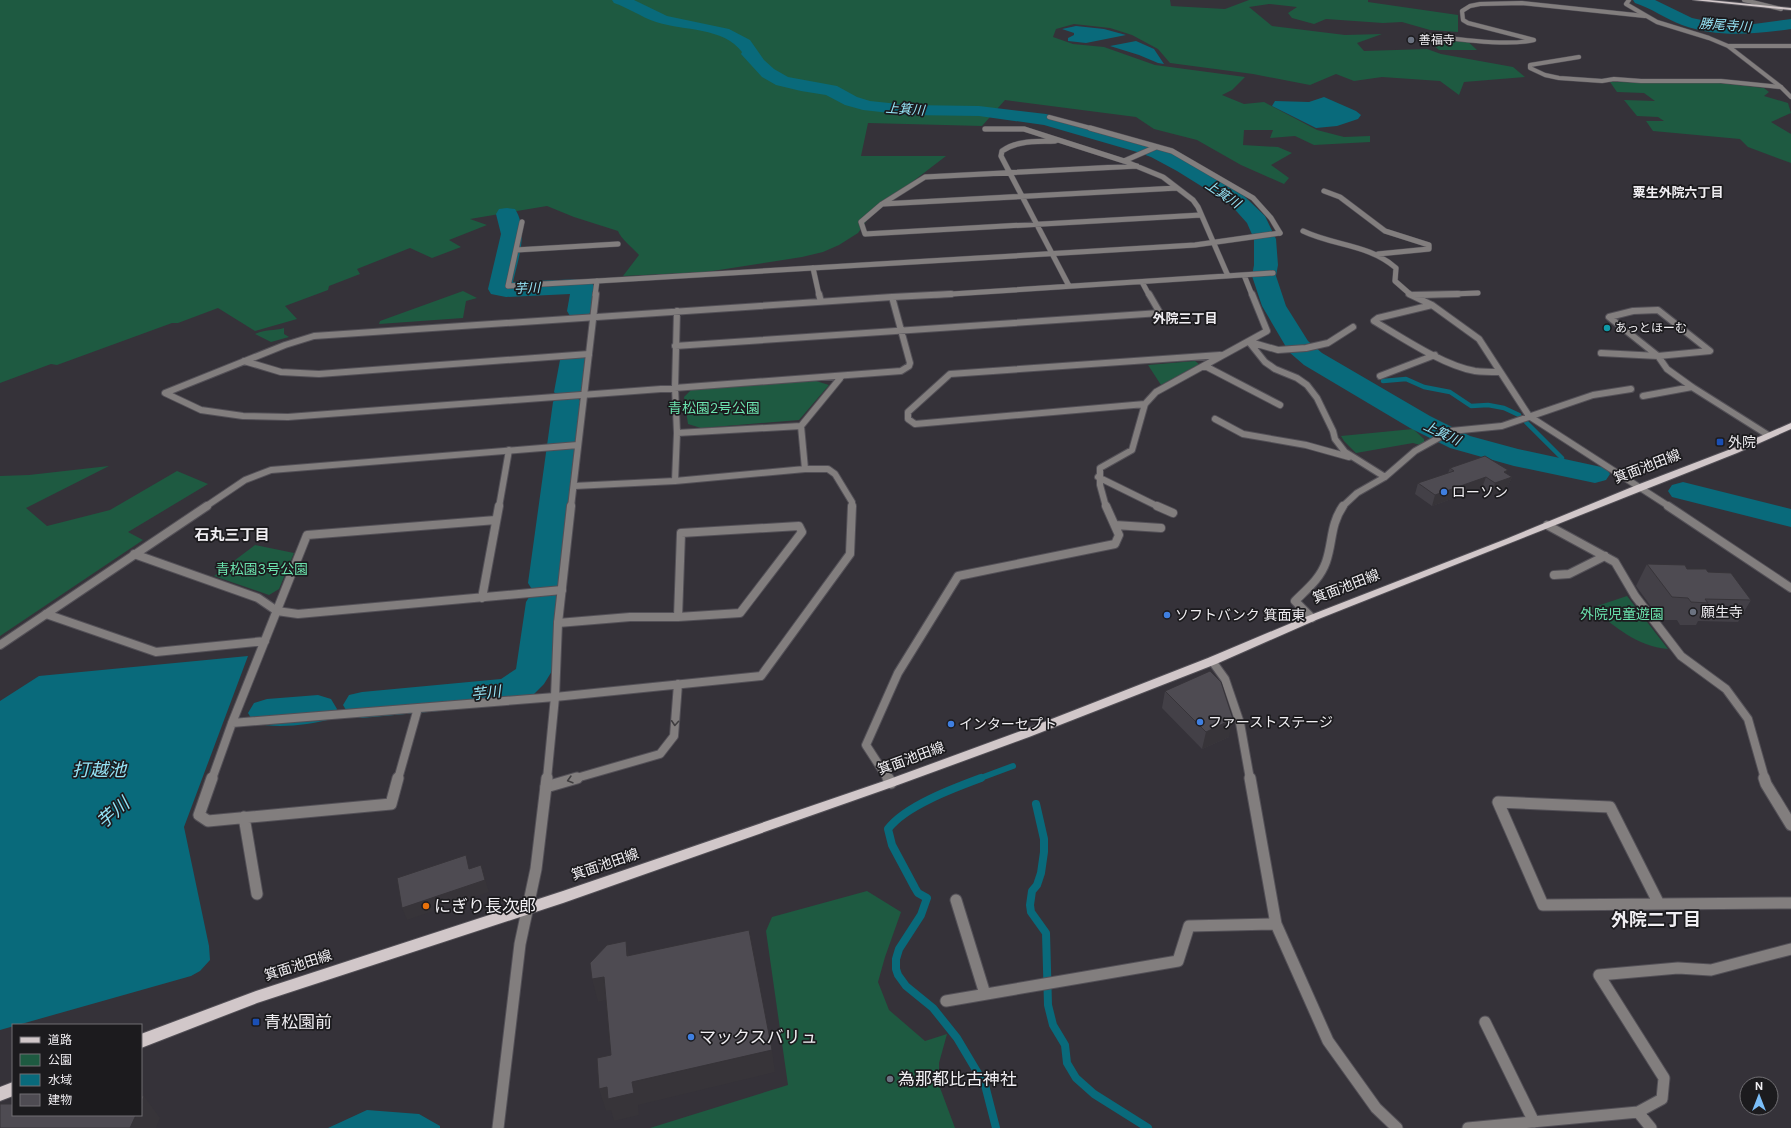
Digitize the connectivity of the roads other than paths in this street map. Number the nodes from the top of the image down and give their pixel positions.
1 (1695, 0) edge
2 (1744, 0) edge
3 (1627, 1) edge
4 (1780, 9) junction
5 (1791, 9) edge
6 (1645, 16) junction
7 (1423, 35) dead end
8 (1728, 46) junction
9 (1791, 46) edge
10 (1578, 57) dead end
11 (1781, 88) junction
12 (1791, 97) edge
13 (1049, 117) dead end
14 (985, 129) dead end
15 (1058, 141) junction
16 (1154, 148) junction
17 (1124, 161) junction
18 (1137, 166) junction
19 (1010, 172) junction
20 (1177, 188) junction
21 (1324, 191) dead end
22 (1021, 196) junction
23 (882, 204) junction
24 (1201, 215) junction
25 (522, 222) dead end
26 (1038, 224) junction
27 (1303, 231) dead end
28 (1213, 243) junction
29 (618, 244) dead end
30 (516, 250) junction
31 (1054, 254) junction
32 (1378, 254) junction
33 (813, 268) junction
34 (1271, 273) dead end
35 (1244, 275) junction
36 (1228, 276) junction
37 (597, 281) junction
38 (1142, 282) junction
39 (1069, 286) junction
40 (1478, 293) dead end
41 (1411, 295) junction
42 (892, 297) junction
43 (821, 302) junction
44 (1432, 305) junction
45 (677, 311) junction
46 (593, 316) junction
47 (1353, 327) dead end
48 (902, 331) junction
49 (1249, 342) junction
50 (676, 346) junction
51 (1601, 353) dead end
52 (589, 354) junction
53 (1223, 355) junction
54 (1435, 355) junction
55 (1658, 356) junction
56 (244, 361) junction
57 (1205, 366) junction
58 (1500, 372) junction
59 (842, 376) junction
60 (1380, 376) dead end
61 (675, 387) junction
62 (1631, 388) dead end
63 (1692, 388) junction
64 (584, 394) junction
65 (1643, 396) dead end
66 (1145, 404) junction
67 (1280, 404) dead end
68 (1529, 416) junction
69 (1215, 419) dead end
70 (801, 426) junction
71 (1791, 426) edge
72 (677, 433) junction
73 (1768, 435) junction
74 (578, 445) junction
75 (509, 450) junction
76 (1354, 458) junction
77 (805, 469) junction
78 (1098, 477) junction
79 (1385, 477) junction
80 (675, 481) junction
81 (574, 486) junction
82 (1640, 487) junction
83 (1173, 514) dead end
84 (496, 520) junction
85 (1116, 525) junction
86 (1547, 525) junction
87 (1161, 528) dead end
88 (134, 554) junction
89 (1605, 556) junction
90 (1554, 575) dead end
91 (1791, 588) edge
92 (562, 590) junction
93 (482, 598) junction
94 (277, 611) junction
95 (46, 614) junction
96 (678, 617) junction
97 (1312, 618) junction
98 (558, 623) junction
99 (265, 641) junction
100 (0, 645) edge
101 (1212, 662) junction
102 (678, 684) junction
103 (555, 698) junction
104 (418, 708) junction
105 (232, 723) junction
106 (891, 783) junction
107 (546, 787) junction
108 (244, 817) junction
109 (1791, 824) edge
110 (257, 894) dead end
111 (956, 900) dead end
112 (1791, 903) edge
113 (1658, 904) junction
114 (527, 909) junction
115 (1276, 924) junction
116 (1791, 949) edge
117 (985, 994) junction
118 (946, 1001) dead end
119 (1486, 1022) dead end
120 (142, 1041) edge
121 (12, 1089) edge
122 (0, 1094) edge
123 (1638, 1112) junction
124 (1534, 1122) junction
125 (498, 1128) edge
126 (1397, 1128) edge
127 (1468, 1128) edge
128 (1652, 1128) edge

1 - 4 main road
2 - 4 street
3 - 6 street
4 - 5 main road
6 - 7 street
6 - 8 street
8 - 9 street
8 - 11 street
10 - 11 street
11 - 12 street
13 - 16 street
14 - 15 street
15 - 17 street
15 - 19 street
16 - 17 street
16 - 28 street
17 - 18 street
18 - 19 street
18 - 20 street
19 - 22 street
19 - 23 street
20 - 22 street
20 - 24 street
21 - 32 street
22 - 23 street
22 - 26 street
23 - 26 street
24 - 26 street
24 - 28 street
25 - 30 street
26 - 31 street
27 - 32 street
28 - 31 street
28 - 36 street
29 - 30 street
30 - 37 street
31 - 33 street
31 - 39 street
32 - 41 street
33 - 37 street
33 - 43 street
34 - 35 street
35 - 36 street
35 - 49 street
36 - 38 street
37 - 46 street
38 - 39 street
38 - 48 street
39 - 42 street
40 - 41 street
41 - 44 street
42 - 43 street
42 - 48 street
43 - 45 street
44 - 54 street
44 - 58 street
45 - 46 street
45 - 50 street
46 - 52 street
46 - 56 street
47 - 49 street
48 - 50 street
48 - 59 street
49 - 53 street
49 - 76 street
50 - 61 street
51 - 55 street
52 - 56 street
52 - 64 street
53 - 57 street
53 - 66 street
54 - 58 street
54 - 60 street
55 - 55 street
55 - 63 street
56 - 64 street
57 - 66 street
57 - 67 street
58 - 68 street
59 - 61 street
59 - 70 street
61 - 64 street
61 - 72 street
62 - 68 street
63 - 65 street
63 - 73 street
64 - 74 street
66 - 78 street
68 - 79 street
68 - 82 street
69 - 76 street
70 - 72 street
70 - 77 street
71 - 73 main road, 箕面池田線
72 - 80 street
73 - 82 main road, 箕面池田線
74 - 75 street
74 - 81 street
75 - 84 street
75 - 88 street
76 - 79 street
77 - 80 street
77 - 102 street
78 - 83 street
78 - 85 street
79 - 97 street
80 - 81 street
81 - 92 street
82 - 86 main road, 箕面池田線
82 - 91 street
84 - 93 street
84 - 94 street
85 - 87 street
85 - 106 street
86 - 89 street
86 - 97 main road, 箕面池田線
88 - 94 street
88 - 95 street
89 - 90 street
89 - 109 street
92 - 93 street
92 - 98 street
93 - 94 street
94 - 99 street
95 - 99 street
95 - 100 street
96 - 96 street
96 - 98 street
97 - 101 main road, 箕面池田線
98 - 103 street
99 - 105 street
101 - 106 main road, 箕面池田線
101 - 115 street
102 - 103 street
102 -> 107 street
103 - 104 street
103 - 107 street
104 - 105 street
104 - 108 street
105 - 108 street
106 - 114 main road, 箕面池田線
107 - 114 street
108 - 110 street
111 - 117 street
112 - 113 street
113 - 113 street
114 - 120 main road, 箕面池田線
114 - 125 street
115 - 117 street
115 - 126 street
116 - 123 street
117 - 118 street
119 - 124 street
121 - 122 main road
123 - 124 street
123 - 128 street
124 - 127 street

